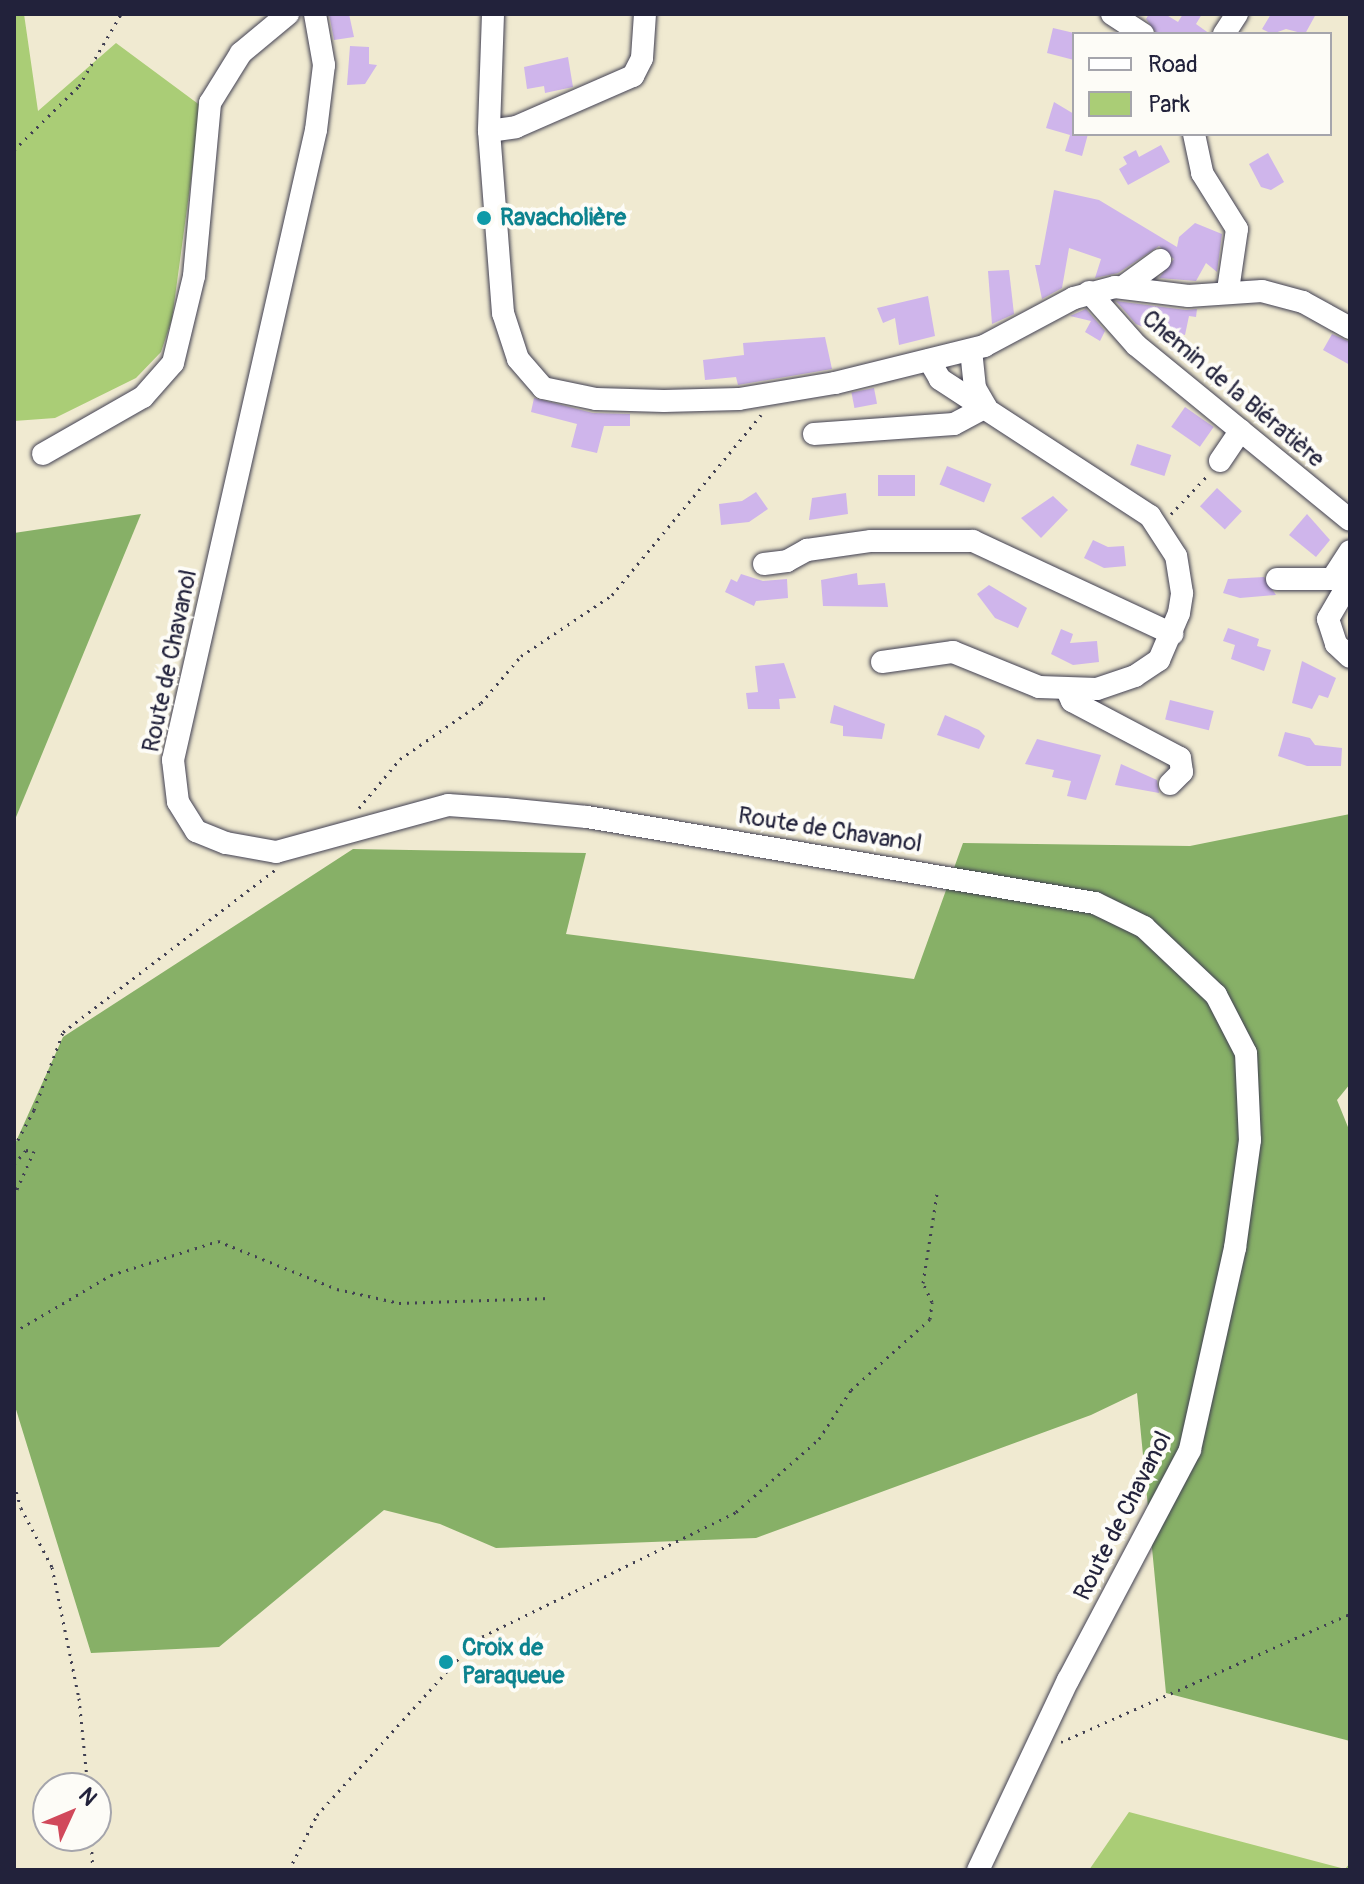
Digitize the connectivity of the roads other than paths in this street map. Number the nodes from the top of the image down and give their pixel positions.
1 (288, 14) edge
2 (315, 14) edge
3 (493, 14) edge
4 (645, 14) edge
5 (1112, 14) edge
6 (1237, 14) edge
7 (1140, 32) edge
8 (1225, 32) edge
9 (489, 131) junction
10 (1194, 136) edge
11 (1160, 260) dead end
12 (1123, 287) junction
13 (1228, 290) junction
14 (1089, 292) junction
15 (1350, 328) edge
16 (971, 350) junction
17 (929, 360) junction
18 (986, 407) junction
19 (1241, 430) junction
20 (814, 434) dead end
21 (43, 454) dead end
22 (1220, 461) road end
23 (1350, 520) edge
24 (1350, 551) edge
25 (764, 564) dead end
26 (1277, 579) dead end
27 (1350, 581) edge
28 (1172, 634) junction
29 (1350, 657) edge
30 (882, 662) dead end
31 (1067, 690) junction
32 (1170, 784) dead end
33 (978, 1870) edge

1 - 21 street
2 - 33 street, Route de Chavanol
3 - 9 street
4 - 9 street
5 - 7 street
6 - 8 street
9 - 17 street
10 - 13 street
11 - 12 street
12 - 13 street
12 - 14 street
13 - 15 street
14 - 16 street
14 - 19 street, Chemin de la Biératière
16 - 17 street
16 - 18 street
17 - 18 street
18 - 20 street
18 - 28 street
19 - 22 street
19 - 23 street, Chemin de la Biératière
24 - 26 street
25 - 28 street
27 - 29 street
28 - 31 street
30 - 31 street
31 - 32 street

